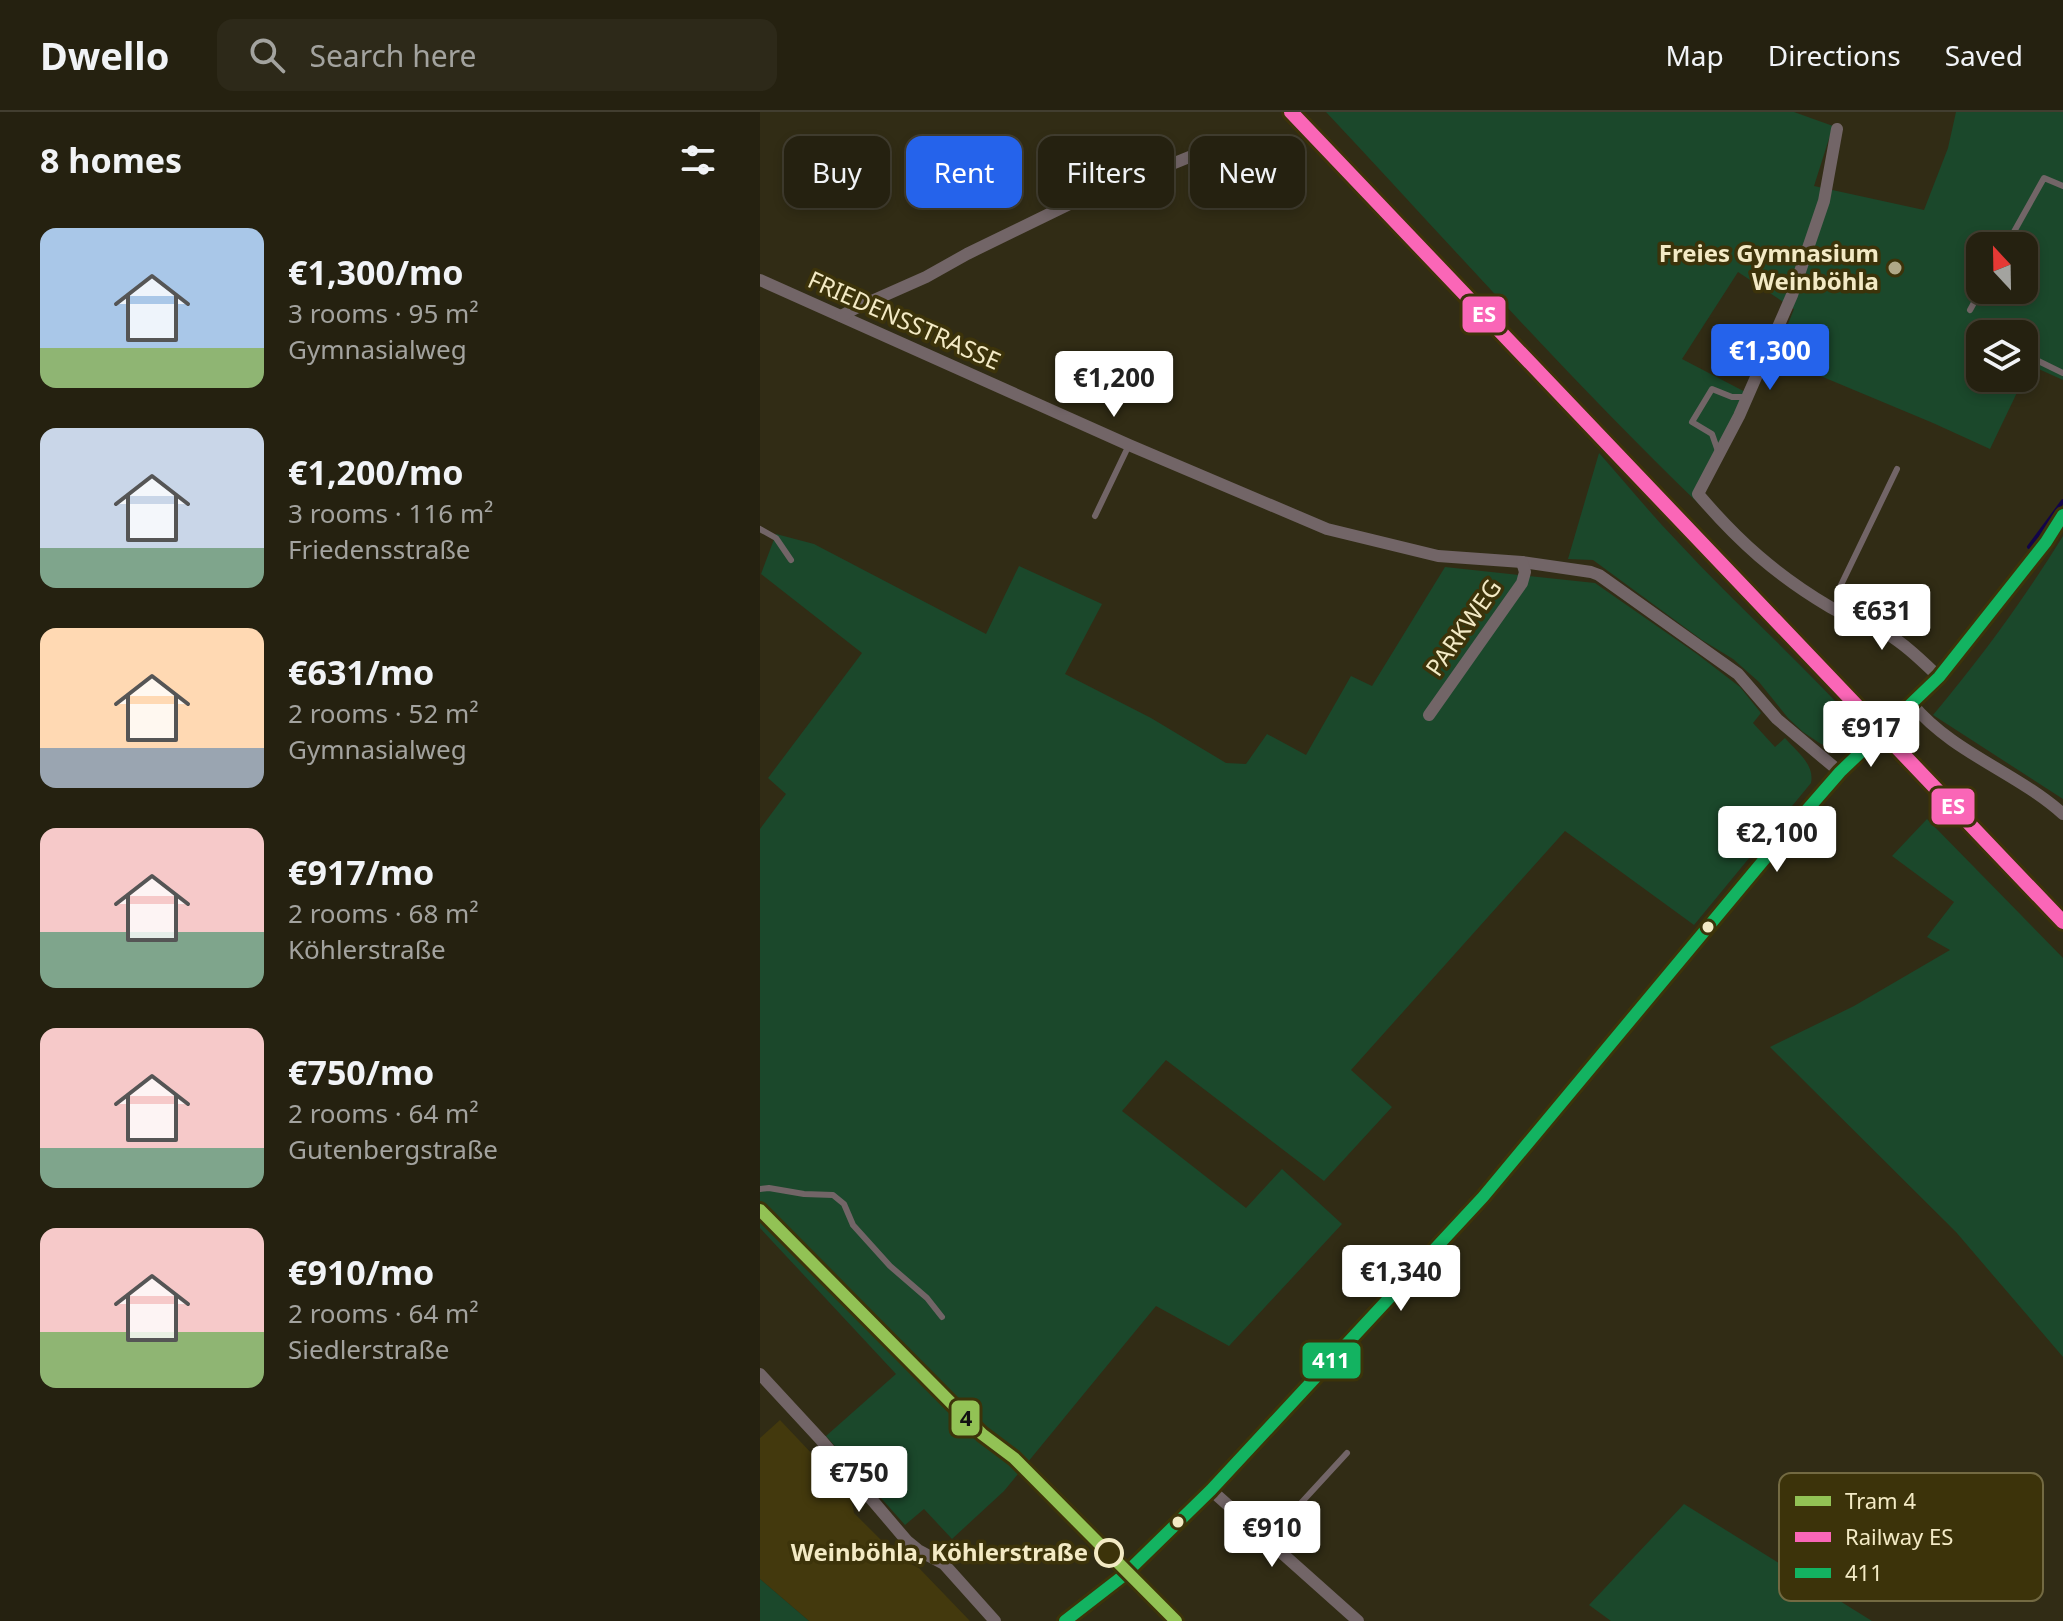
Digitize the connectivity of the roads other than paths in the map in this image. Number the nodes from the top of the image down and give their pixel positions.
1 (1837, 129) dead end
2 (1190, 157) edge
3 (2063, 186) edge
4 (2014, 232) edge
5 (760, 280) edge
6 (1973, 304) edge
7 (1970, 310) dead end
8 (841, 316) junction
9 (2038, 361) edge
10 (2063, 373) edge
11 (1748, 397) junction
12 (1129, 445) junction
13 (1719, 454) junction
14 (1897, 469) dead end
15 (2063, 515) edge
16 (1095, 516) dead end
17 (760, 529) edge
18 (791, 560) dead end
19 (1522, 562) junction
20 (1836, 610) junction
21 (1939, 677) junction
22 (1912, 704) junction
23 (1429, 715) dead end
24 (1840, 772) junction
25 (2063, 814) edge
26 (760, 1189) edge
27 (942, 1317) dead end
28 (760, 1374) edge
29 (1347, 1453) dead end
30 (1211, 1490) junction
31 (1267, 1540) junction
32 (995, 1621) edge
33 (1065, 1621) edge
34 (1358, 1621) edge

1 - 11 street
2 - 8 street
3 - 4 lane
5 - 8 street, FRIEDENSSTRASSE
6 - 7 lane
8 - 12 street, FRIEDENSSTRASSE
9 - 10 lane
11 - 13 street
11 - 13 lane
12 - 16 lane
12 - 19 street, FRIEDENSSTRASSE
13 - 20 street
14 - 20 lane
15 - 21 street
17 - 18 lane
19 - 23 street, PARKWEG
19 - 24 street, FRIEDENSSTRASSE
20 - 21 street
21 - 22 street
22 - 24 street
22 - 25 street
24 - 30 street
26 - 27 lane
28 - 32 street
29 - 31 lane
30 - 31 street
30 - 33 street
31 - 34 street

